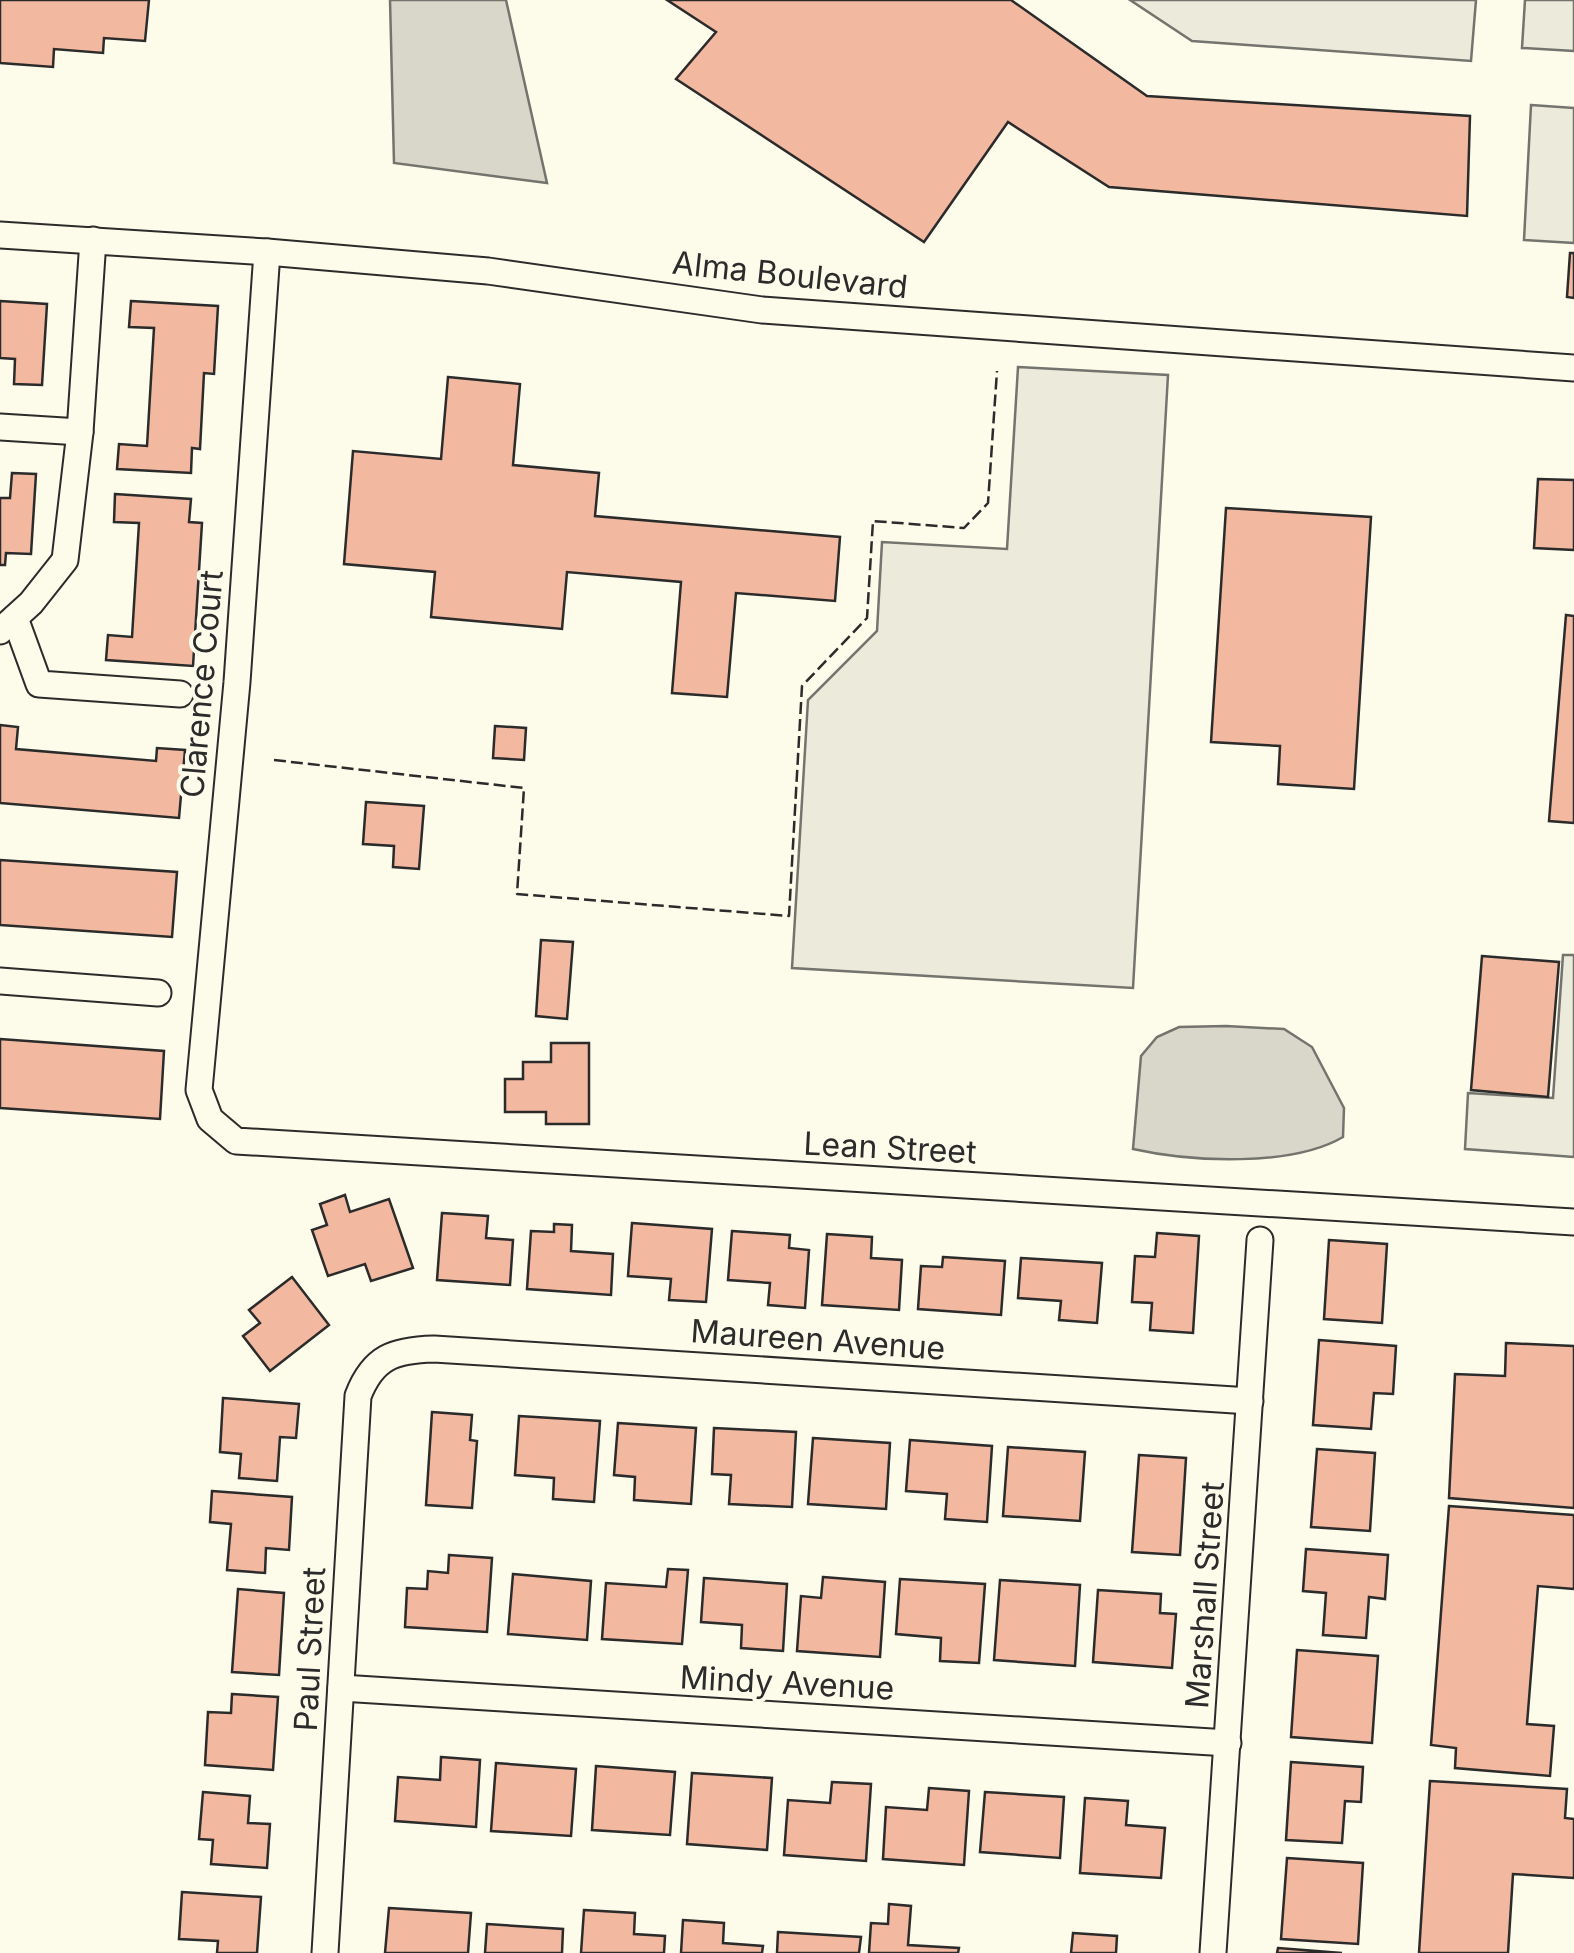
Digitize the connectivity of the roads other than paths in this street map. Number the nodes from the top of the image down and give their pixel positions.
1 (0, 235) edge
2 (93, 240) junction
3 (266, 252) junction
4 (1574, 368) edge
5 (0, 426) edge
6 (80, 432) junction
7 (8, 624) edge
8 (180, 694) dead end
9 (0, 981) edge
10 (158, 993) dead end
11 (210, 1119) joint
12 (1574, 1222) edge
13 (1260, 1240) dead end
14 (384, 1358) joint
15 (1250, 1401) junction
16 (341, 1688) junction
17 (1228, 1743) junction
18 (325, 1953) edge
19 (1214, 1953) edge

1 - 2 street, Alma Boulevard
2 - 3 street, Alma Boulevard
2 - 6 street
3 - 4 street, Alma Boulevard
3 - 11 street, Clarence Court
5 - 6 street
6 - 7 street
7 - 8 street
9 - 10 street
11 - 12 street, Lean Street
13 - 15 street, Marshall Street
14 - 15 street, Maureen Avenue
14 - 16 street, Paul Street
15 - 17 street, Marshall Street
16 - 17 street, Mindy Avenue
16 - 18 street, Paul Street
17 - 19 street, Marshall Street

